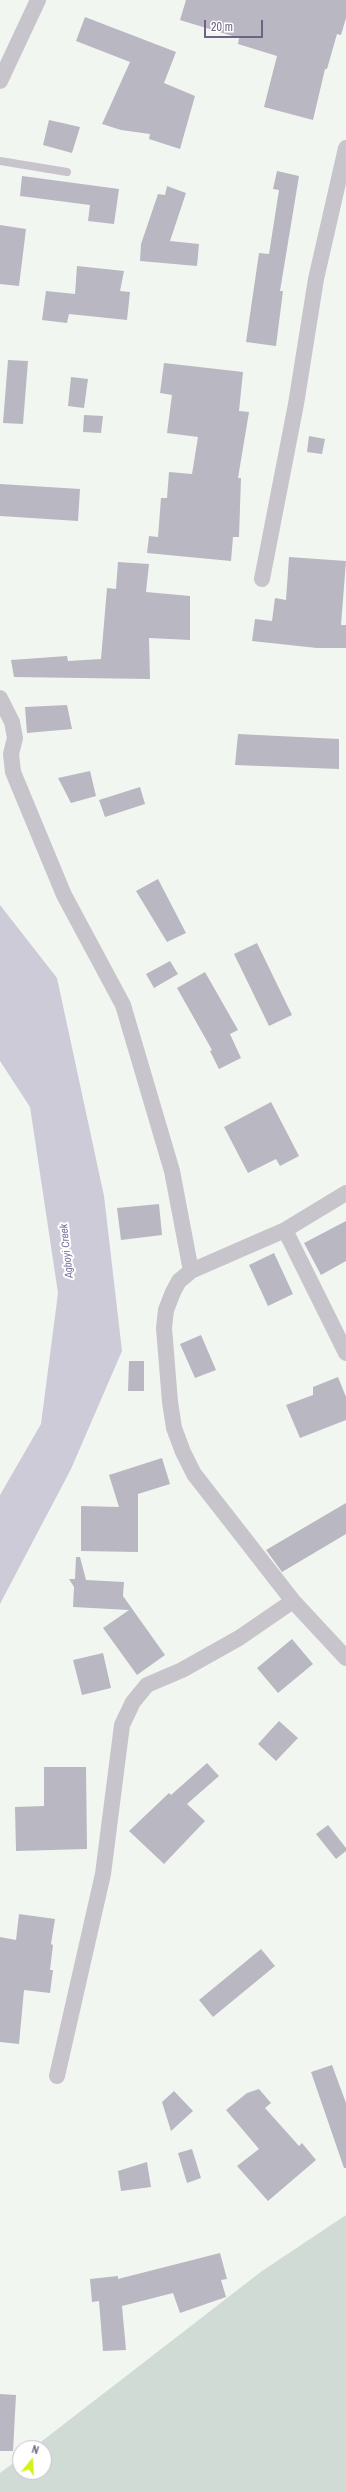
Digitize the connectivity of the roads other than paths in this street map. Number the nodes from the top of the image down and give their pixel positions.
1 (38, 0) edge
2 (0, 81) edge
3 (346, 148) edge
4 (0, 161) edge
5 (67, 172) dead end
6 (262, 579) dead end
7 (0, 698) edge
8 (346, 1193) edge
9 (285, 1230) junction
10 (191, 1271) junction
11 (346, 1353) edge
12 (293, 1601) junction
13 (346, 1658) edge
14 (57, 2076) dead end

1 - 2 street
3 - 6 street
4 - 5 lane
7 - 10 street
8 - 9 street
9 - 10 street
9 - 11 street
10 - 12 street
12 - 13 street
12 - 14 street

